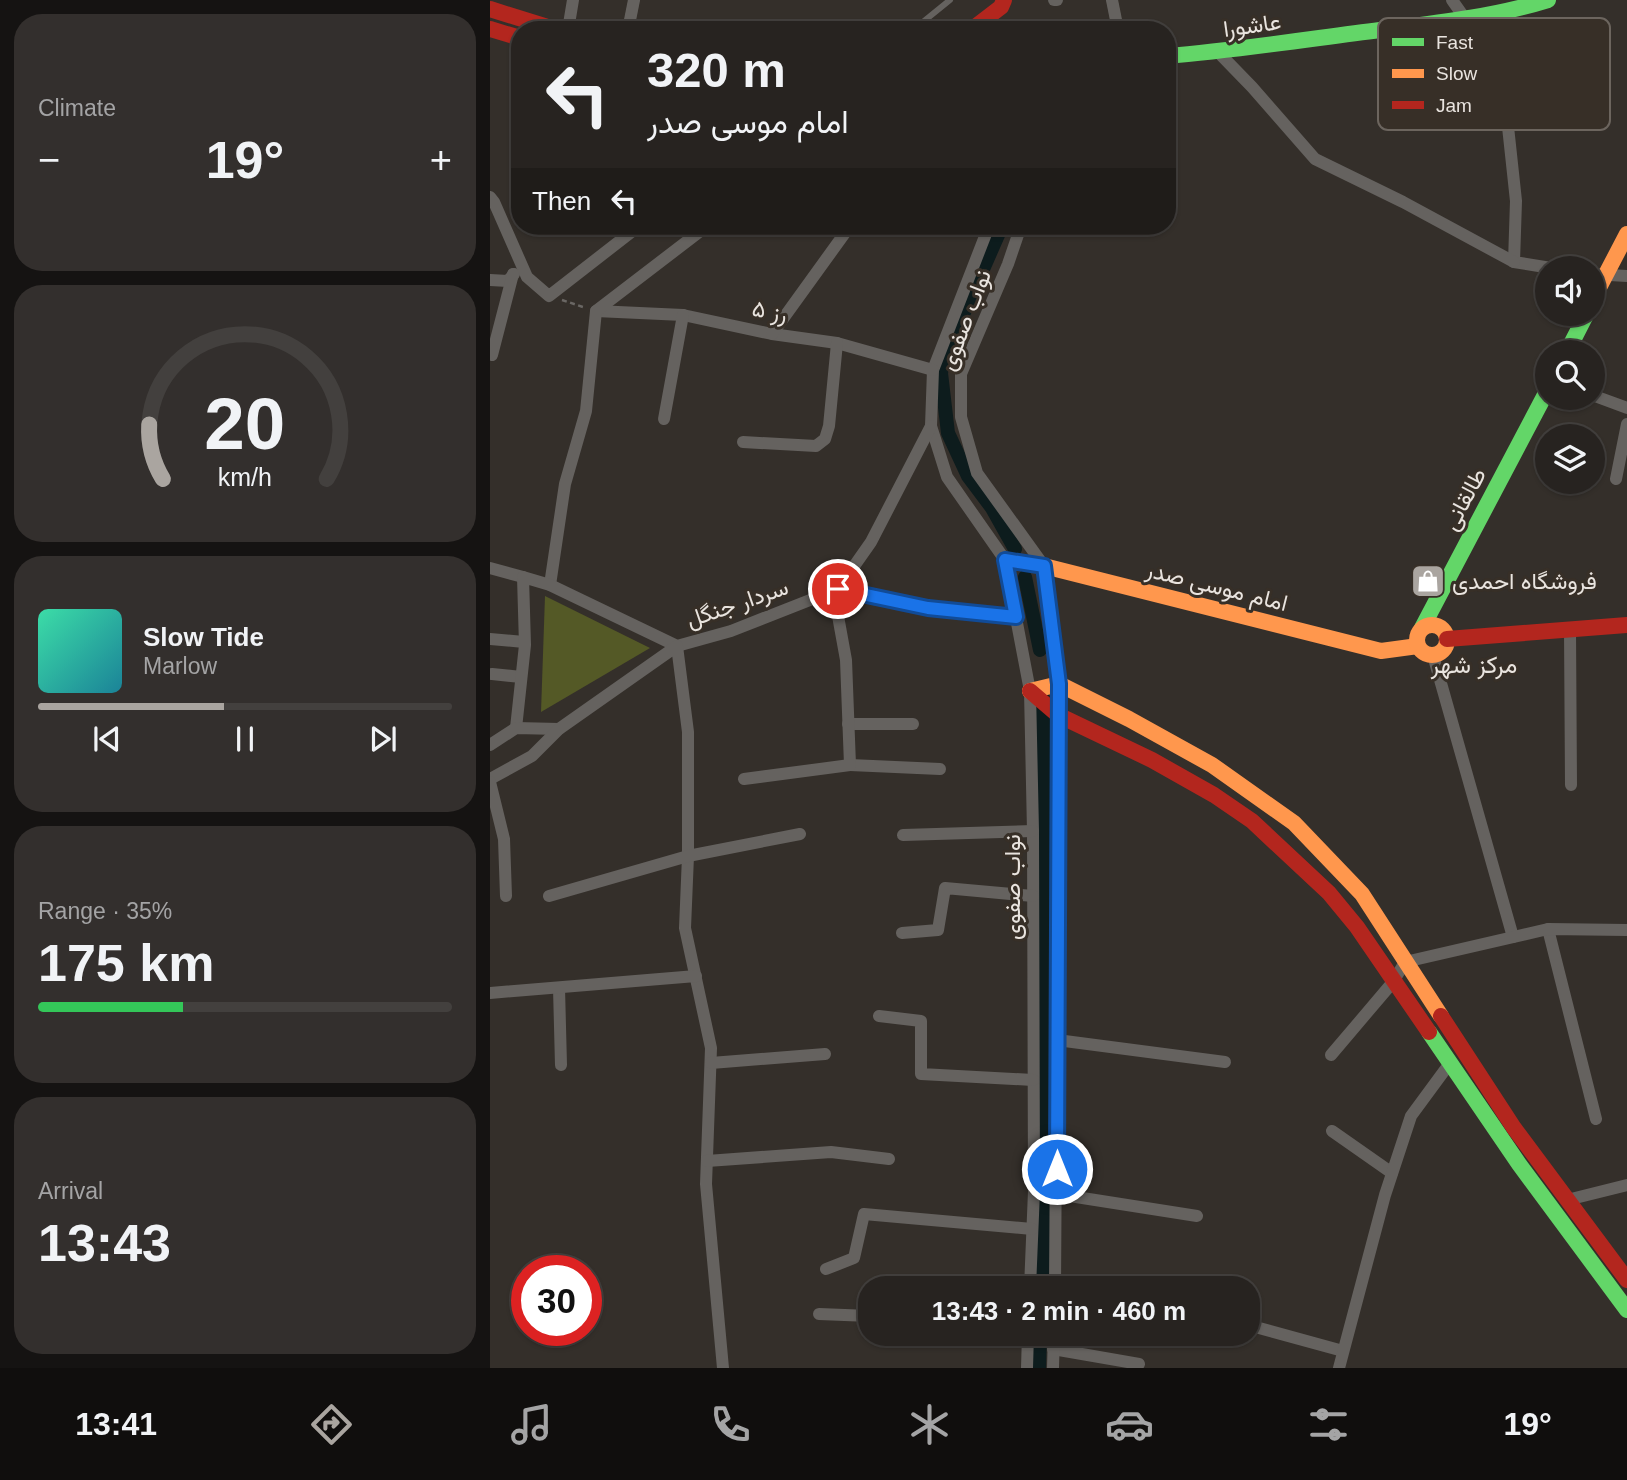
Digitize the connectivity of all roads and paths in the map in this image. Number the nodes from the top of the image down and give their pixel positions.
1 (572, 0) edge
2 (635, 0) edge
3 (950, 0) edge
4 (1004, 0) edge
5 (1112, 0) edge
6 (1452, 0) edge
7 (1548, 0) edge
8 (490, 9) edge
9 (1464, 18) edge
10 (1470, 18) edge
11 (528, 21) edge
12 (569, 21) edge
13 (630, 21) edge
14 (924, 21) edge
15 (983, 21) edge
16 (1116, 21) edge
17 (490, 29) edge
18 (1378, 31) edge
19 (511, 35) edge
20 (1218, 52) junction
21 (1176, 55) edge
22 (1509, 130) edge
23 (490, 197) edge
24 (1627, 234) edge
25 (628, 235) edge
26 (696, 235) edge
27 (844, 235) edge
28 (986, 235) edge
29 (1018, 235) edge
30 (1514, 262) junction
31 (1535, 265) edge
32 (1605, 266) edge
33 (513, 274) junction
34 (1605, 275) edge
35 (1627, 276) edge
36 (527, 277) junction
37 (490, 280) edge
38 (550, 296) junction
39 (596, 311) junction
40 (683, 315) junction
41 (772, 334) junction
42 (837, 343) junction
43 (492, 355) dead end
44 (933, 370) junction
45 (1605, 400) edge
46 (1627, 408) edge
47 (1537, 410) edge
48 (664, 419) dead end
49 (1627, 424) edge
50 (931, 426) junction
51 (743, 442) dead end
52 (1616, 479) dead end
53 (1005, 560) junction
54 (1044, 566) junction
55 (490, 568) edge
56 (523, 577) junction
57 (550, 585) junction
58 (838, 589) junction
59 (1016, 617) junction
60 (1627, 625) edge
61 (1422, 628) junction
62 (1570, 631) junction
63 (490, 639) edge
64 (1447, 639) junction
65 (524, 642) junction
66 (677, 646) junction
67 (1418, 646) junction
68 (1433, 655) junction
69 (492, 674) dead end
70 (521, 677) junction
71 (1059, 684) junction
72 (1030, 691) junction
73 (1058, 715) junction
74 (848, 724) junction
75 (914, 724) dead end
76 (516, 728) junction
77 (559, 729) junction
78 (490, 744) edge
79 (850, 765) junction
80 (940, 769) dead end
81 (744, 779) dead end
82 (490, 781) edge
83 (1571, 785) dead end
84 (1033, 831) junction
85 (800, 834) dead end
86 (903, 835) dead end
87 (688, 856) junction
88 (506, 896) dead end
89 (549, 896) dead end
90 (1033, 896) junction
91 (1548, 929) junction
92 (1627, 930) edge
93 (902, 933) dead end
94 (1513, 937) junction
95 (1405, 962) junction
96 (696, 976) junction
97 (1393, 982) junction
98 (559, 988) junction
99 (490, 993) edge
100 (879, 1016) dead end
101 (1057, 1041) junction
102 (825, 1054) dead end
103 (1331, 1055) dead end
104 (1225, 1062) dead end
105 (710, 1063) junction
106 (1450, 1063) junction
107 (561, 1065) dead end
108 (1033, 1080) junction
109 (1595, 1119) dead end
110 (1332, 1130) dead end
111 (888, 1159) dead end
112 (707, 1161) junction
113 (1392, 1172) junction
114 (1627, 1185) edge
115 (1057, 1194) junction
116 (1567, 1200) junction
117 (1197, 1216) dead end
118 (1032, 1229) junction
119 (826, 1269) dead end
120 (1030, 1276) edge
121 (1055, 1276) edge
122 (1627, 1280) edge
123 (1627, 1310) edge
124 (819, 1314) dead end
125 (858, 1316) edge
126 (1260, 1328) edge
127 (1028, 1346) edge
128 (1053, 1346) edge
129 (1053, 1349) junction
130 (1343, 1351) junction
131 (1139, 1364) dead end
132 (723, 1368) edge
133 (1027, 1368) edge
134 (1053, 1368) edge
135 (1339, 1368) edge

1 - 12 street
2 - 13 street
3 - 14 lane
4 - 15 street
5 - 16 street
6 - 9 street
7 - 10 street, عاشورا
8 - 11 street
17 - 19 street
18 - 20 street, عاشورا
20 - 21 street, عاشورا
20 - 30 street
22 - 30 street
23 - 36 street
24 - 32 street
25 - 38 street
26 - 39 street
27 - 41 street
28 - 44 street, نواب صفوی
29 - 54 street, نواب صفوی
30 - 31 street
33 - 36 street
33 - 37 street
33 - 43 street
34 - 35 street
36 - 38 street
38 - 39 path
39 - 40 street, رز ۵
39 - 57 street
40 - 41 street, رز ۵
40 - 48 street
41 - 42 street, رز ۵
42 - 44 street, رز ۵
42 - 51 street
44 - 50 street, نواب صفوی
45 - 46 street
47 - 61 street, طالقانی
49 - 52 street
50 - 53 street, نواب صفوی
50 - 58 street
53 - 54 street, امام موسی صدر
53 - 59 street, نواب صفوی
54 - 67 street, امام موسی صدر
54 - 71 street, نواب صفوی
55 - 56 street, سردار جنگل
56 - 57 street, سردار جنگل
56 - 65 street
57 - 66 street, سردار جنگل
58 - 59 street
58 - 66 street, سردار جنگل
58 - 74 street
59 - 72 street, نواب صفوی
60 - 62 street
61 - 64 street
61 - 67 street
62 - 64 street
62 - 83 street
63 - 65 street
64 - 68 street
65 - 70 street
66 - 77 street, سردار جنگل
66 - 87 street
67 - 68 street
68 - 94 street
69 - 70 street
70 - 76 street
71 - 72 street
71 - 73 street, نواب صفوی
71 - 95 street
72 - 73 street
72 - 84 street, نواب صفوی
73 - 97 street
73 - 101 street, نواب صفوی
74 - 75 street
74 - 79 street
76 - 77 street
76 - 78 street
77 - 82 street, سردار جنگل
79 - 80 street
79 - 81 street
82 - 88 street
84 - 86 street
84 - 90 street, نواب صفوی
85 - 87 street
87 - 89 street
87 - 96 street
90 - 93 street
90 - 108 street, نواب صفوی
91 - 92 street
91 - 94 street
91 - 109 street
94 - 95 street
95 - 97 street
95 - 116 street
96 - 98 street
96 - 105 street
97 - 103 street
97 - 106 street
98 - 99 street
98 - 107 street
100 - 108 street
101 - 104 street
101 - 115 street, نواب صفوی
102 - 105 street
105 - 112 street
106 - 113 street
106 - 123 street
108 - 118 street, نواب صفوی
110 - 113 street
111 - 112 street
112 - 132 street
113 - 130 street
114 - 116 street
115 - 117 street
115 - 121 street, نواب صفوی
116 - 122 street
118 - 119 street
118 - 120 street, نواب صفوی
124 - 125 street
126 - 130 street
127 - 133 street
128 - 129 street
129 - 131 street
129 - 134 street
130 - 135 street

